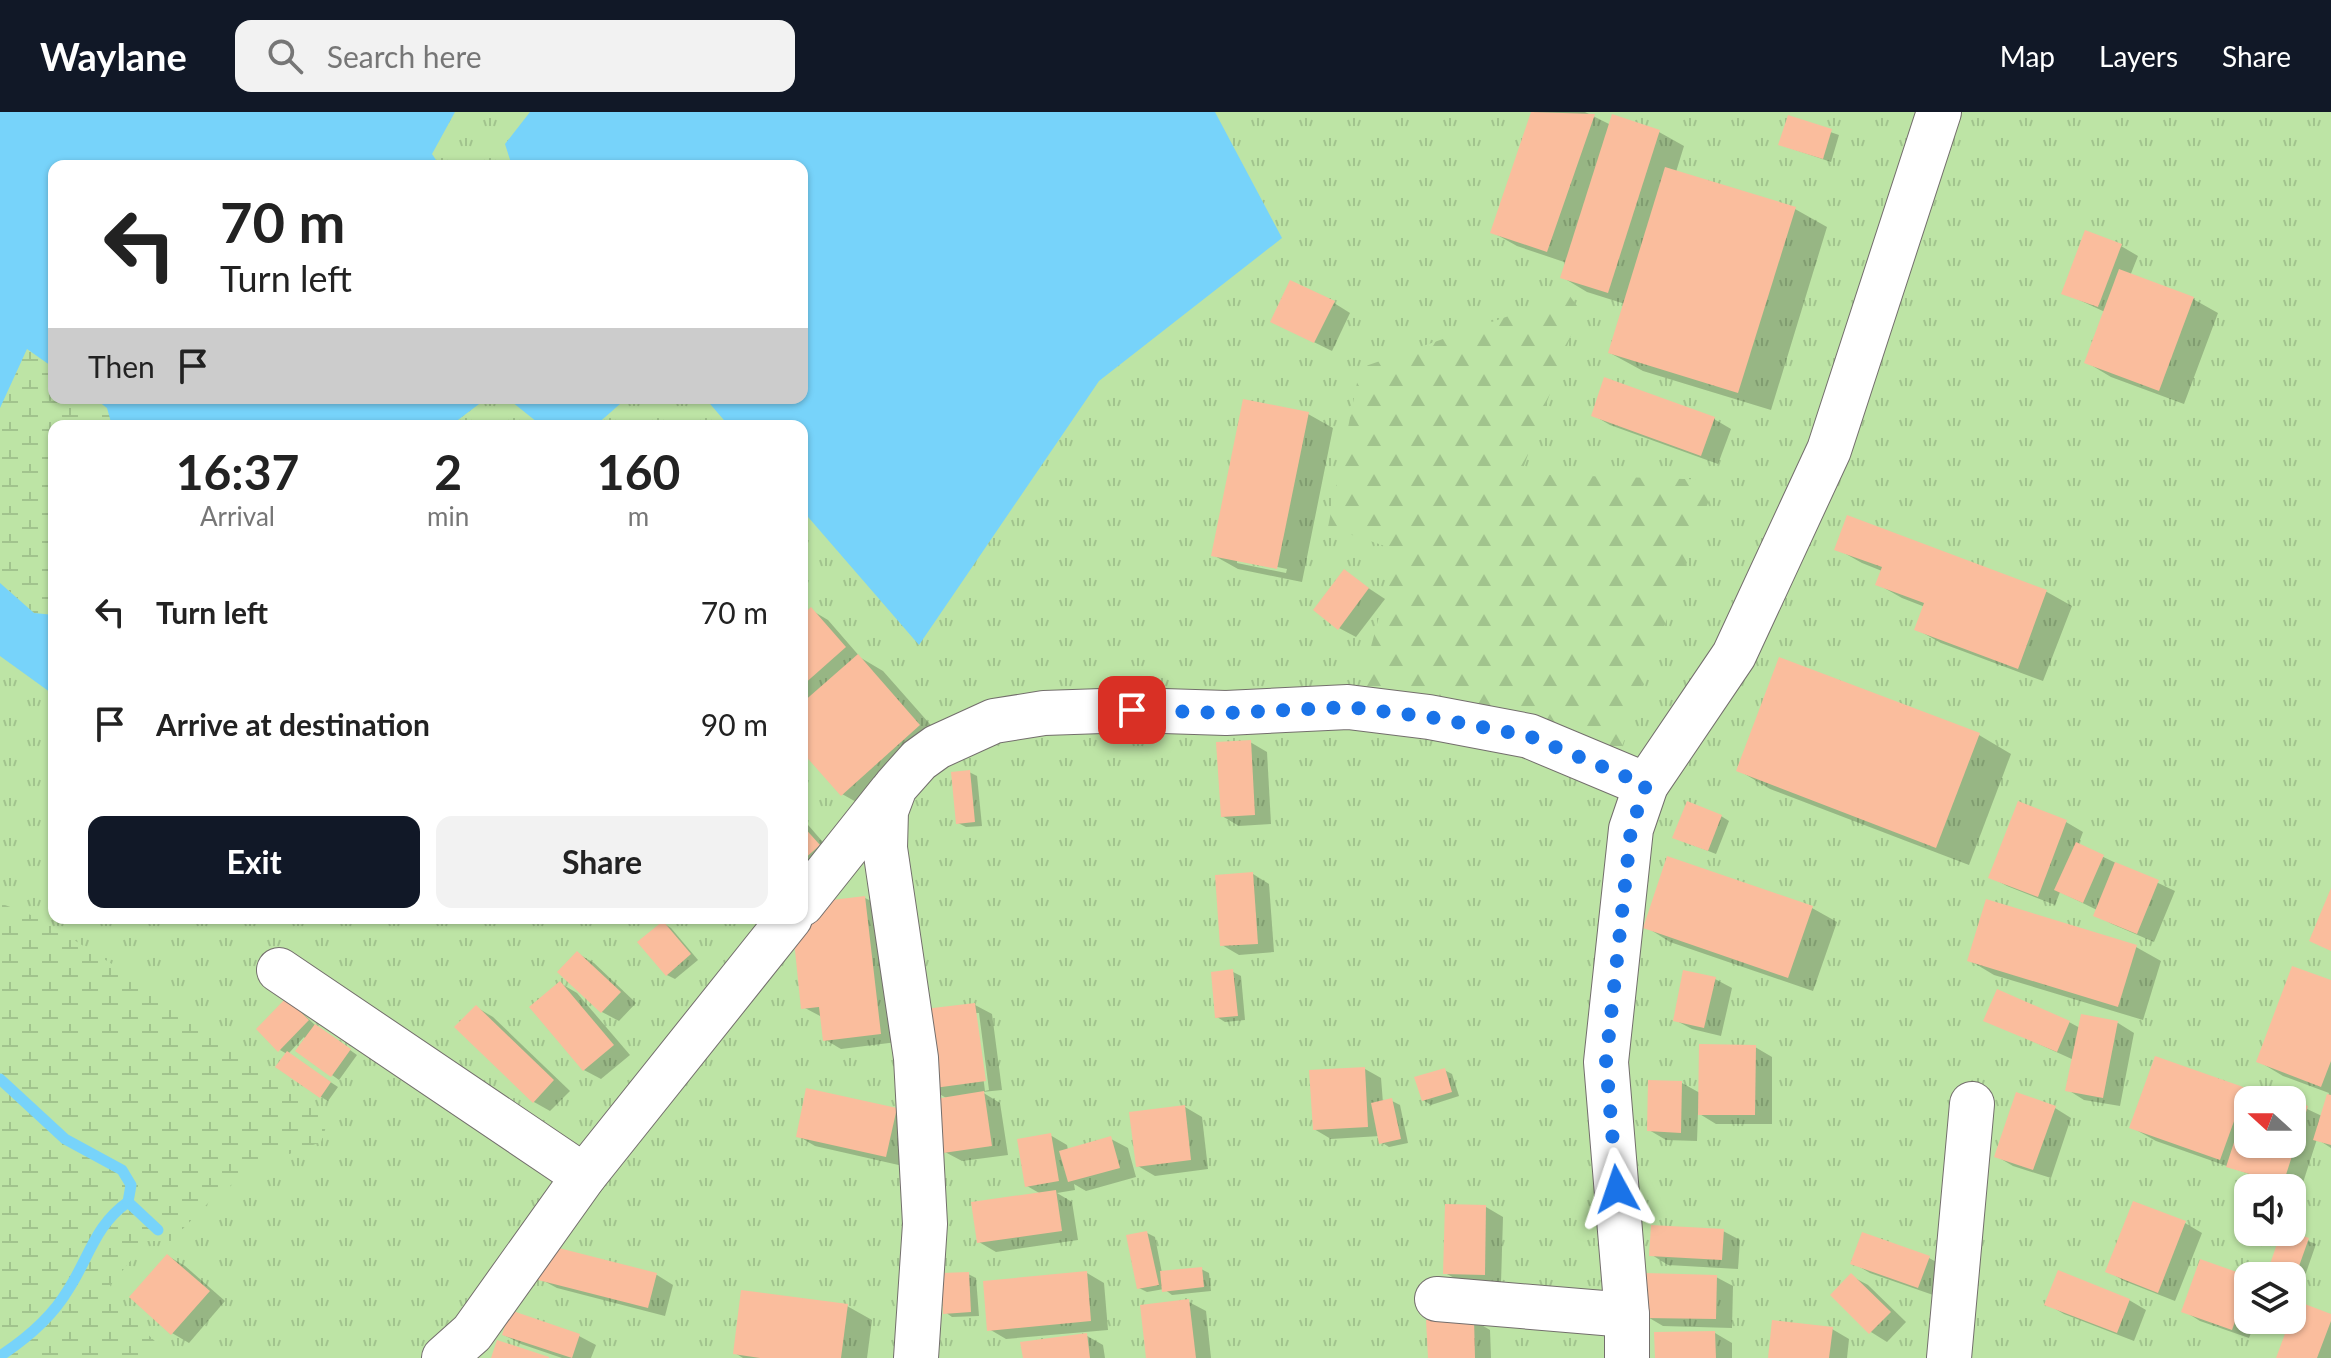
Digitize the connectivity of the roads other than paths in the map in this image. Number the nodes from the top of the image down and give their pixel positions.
1 (1939, 112) edge
2 (1646, 785) junction
3 (895, 787) junction
4 (808, 896) edge
5 (785, 924) edge
6 (279, 970) dead end
7 (1972, 1104) dead end
8 (584, 1176) junction
9 (1437, 1299) dead end
10 (1627, 1315) junction
11 (444, 1358) edge
12 (916, 1358) edge
13 (1627, 1358) edge
14 (1949, 1358) edge

1 - 2 street
2 - 3 street
2 - 10 street
3 - 4 street
3 - 12 street
5 - 8 street
6 - 8 street
7 - 14 street
8 - 11 street
9 - 10 street
10 - 13 street

